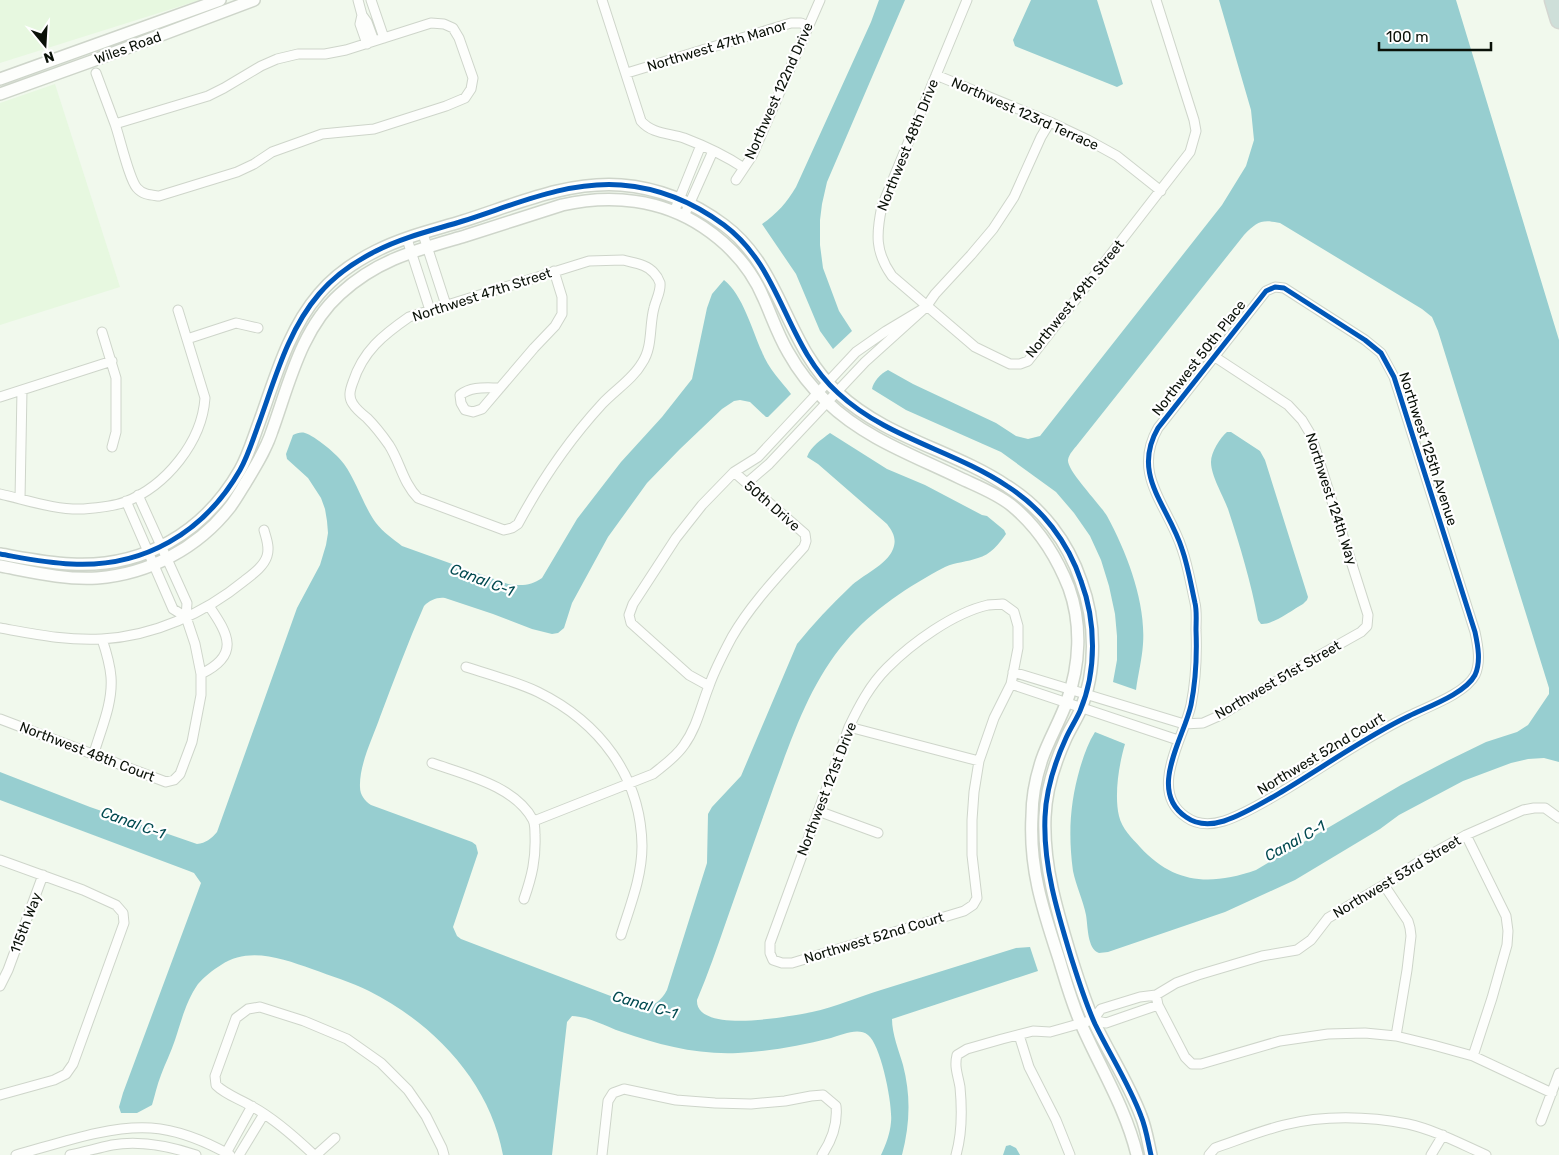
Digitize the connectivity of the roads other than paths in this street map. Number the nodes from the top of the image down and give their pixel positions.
1 (220, 0) edge
2 (254, 0) edge
3 (358, 0) edge
4 (372, 0) edge
5 (602, 0) edge
6 (820, 0) edge
7 (967, 0) edge
8 (1156, 0) edge
9 (1553, 0) edge
10 (362, 15) junction
11 (1559, 20) edge
12 (379, 22) junction
13 (369, 26) junction
14 (808, 26) junction
15 (384, 38) junction
16 (370, 43) junction
17 (96, 73) dead end
18 (627, 73) junction
19 (936, 75) junction
20 (0, 79) edge
21 (0, 94) edge
22 (1050, 122) junction
23 (115, 124) junction
24 (701, 146) junction
25 (713, 151) junction
26 (744, 168) junction
27 (736, 180) dead end
28 (1161, 190) junction
29 (679, 198) junction
30 (690, 203) junction
31 (679, 214) junction
32 (423, 234) junction
33 (407, 239) junction
34 (427, 247) junction
35 (412, 252) junction
36 (554, 271) junction
37 (1275, 287) joint
38 (446, 305) junction
39 (926, 307) junction
40 (178, 310) dead end
41 (430, 310) junction
42 (258, 328) dead end
43 (102, 332) dead end
44 (187, 339) junction
45 (1215, 357) junction
46 (112, 361) junction
47 (827, 382) junction
48 (500, 388) dead end
49 (22, 390) junction
50 (818, 392) junction
51 (838, 393) junction
52 (0, 397) edge
53 (828, 403) junction
54 (112, 447) dead end
55 (734, 472) junction
56 (747, 483) junction
57 (0, 494) edge
58 (138, 495) junction
59 (20, 498) junction
60 (126, 502) junction
61 (264, 530) dead end
62 (162, 547) junction
63 (148, 553) junction
64 (0, 554) edge
65 (168, 559) junction
66 (154, 565) junction
67 (0, 566) edge
68 (209, 606) junction
69 (186, 617) junction
70 (1367, 626) joint
71 (0, 628) edge
72 (102, 639) junction
73 (466, 667) dead end
74 (1013, 672) junction
75 (201, 674) junction
76 (1475, 675) joint
77 (1011, 684) junction
78 (709, 686) junction
79 (1071, 690) junction
80 (1086, 694) junction
81 (1066, 704) junction
82 (1081, 709) junction
83 (1134, 709) junction
84 (0, 719) edge
85 (1130, 724) junction
86 (1184, 724) junction
87 (848, 726) junction
88 (1178, 740) junction
89 (94, 753) junction
90 (979, 761) junction
91 (432, 763) dead end
92 (630, 783) junction
93 (818, 810) junction
94 (1559, 818) edge
95 (534, 821) junction
96 (878, 834) dead end
97 (1466, 835) junction
98 (0, 860) edge
99 (43, 875) junction
100 (1384, 885) junction
101 (524, 898) dead end
102 (621, 935) dead end
103 (774, 960) joint
104 (4, 969) edge
105 (0, 986) edge
106 (1156, 995) junction
107 (1158, 1005) junction
108 (1093, 1020) junction
109 (1081, 1024) junction
110 (1019, 1035) junction
111 (1396, 1036) junction
112 (1473, 1056) junction
113 (1559, 1073) edge
114 (1552, 1093) junction
115 (0, 1095) edge
116 (252, 1106) junction
117 (264, 1114) junction
118 (245, 1119) junction
119 (1541, 1121) dead end
120 (256, 1126) junction
121 (1443, 1135) junction
122 (336, 1138) dead end
123 (227, 1154) edge
124 (16, 1155) edge
125 (70, 1155) edge
126 (196, 1155) edge
127 (239, 1155) edge
128 (315, 1155) edge
129 (444, 1155) edge
130 (602, 1155) edge
131 (822, 1155) edge
132 (956, 1155) edge
133 (1070, 1155) edge
134 (1137, 1155) edge
135 (1151, 1155) edge
136 (1209, 1155) edge
137 (1431, 1155) edge
138 (1486, 1155) edge

1 - 20 street, Wiles Road
2 - 21 street, Wiles Road
3 - 10 street
4 - 12 street
5 - 18 street
6 - 14 street, Northwest 122nd Drive
7 - 19 street, Northwest 48th Drive
8 - 28 street, Northwest 49th Street
9 - 11 highway
10 - 13 street
10 - 16 street
12 - 13 street
12 - 15 street
13 - 16 street
14 - 18 street, Northwest 47th Manor
14 - 26 street, Northwest 122nd Drive
15 - 16 street
15 - 23 street
16 - 23 street
17 - 23 street
18 - 24 street
19 - 22 street, Northwest 123rd Terrace
19 - 39 street, Northwest 48th Drive
22 - 28 street, Northwest 123rd Terrace
22 - 39 street
24 - 25 street
24 - 29 street
25 - 26 street
25 - 30 street
26 - 27 street, Northwest 122nd Drive
28 - 39 street, Northwest 49th Street
29 - 30 street
29 - 31 street
29 - 32 street
30 - 31 street
30 - 47 street
31 - 34 street
31 - 50 street
32 - 33 street
32 - 34 street
33 - 35 street
33 - 62 street
34 - 35 street
34 - 38 street
35 - 41 street
35 - 65 street
36 - 38 street, Northwest 47th Street
36 - 41 street, Northwest 47th Street
36 - 48 street
37 - 45 street, Northwest 50th Place
37 - 76 street, Northwest 125th Avenue
38 - 41 street, Northwest 47th Street
39 - 47 street
39 - 51 street
40 - 44 street
42 - 44 street
43 - 46 street
44 - 58 street
45 - 70 street, Northwest 124th Way
45 - 86 street, Northwest 50th Place
46 - 49 street
46 - 54 street
47 - 50 street
47 - 51 street
49 - 52 street
49 - 59 street
50 - 53 street
50 - 55 street
51 - 53 street
51 - 80 street
53 - 56 street
53 - 79 street
55 - 56 street, 50th Drive
55 - 78 street
56 - 78 street, 50th Drive
57 - 59 street
58 - 60 street
58 - 62 street
59 - 60 street
60 - 63 street
61 - 68 street
62 - 63 street
62 - 65 street
63 - 64 street
63 - 66 street
65 - 66 street
65 - 69 street
66 - 67 street
66 - 69 street
68 - 69 street
68 - 75 street
69 - 72 street
69 - 75 street
70 - 86 street, Northwest 51st Street
71 - 72 street
72 - 89 street
73 - 92 street
74 - 77 street
74 - 79 street, Northwest 51st Street
74 - 87 street, Northwest 121st Drive
75 - 89 street, Northwest 48th Court
76 - 88 street, Northwest 52nd Court
77 - 81 street
77 - 90 street
78 - 92 street
79 - 80 street, Northwest 51st Street
79 - 81 street
80 - 82 street
80 - 83 street, Northwest 51st Street
81 - 82 street
81 - 109 street
82 - 85 street
82 - 108 street
83 - 85 street
83 - 86 street, Northwest 51st Street
84 - 89 street, Northwest 48th Court
85 - 88 street
86 - 88 street
87 - 90 street
87 - 93 street, Northwest 121st Drive
90 - 103 street, Northwest 52nd Court
91 - 95 street
92 - 95 street
92 - 102 street
93 - 96 street
93 - 103 street, Northwest 121st Drive
94 - 97 street, Northwest 53rd Street
95 - 101 street
97 - 100 street, Northwest 53rd Street
97 - 112 street
98 - 99 street
99 - 104 street, 115th Way
99 - 115 street
100 - 106 street, Northwest 53rd Street
100 - 111 street
104 - 105 street, 115th Way
106 - 107 street
106 - 108 street, Northwest 53rd Street
107 - 108 street, Northwest 53rd Street
107 - 111 street
108 - 109 street, Northwest 53rd Street
108 - 135 street
109 - 110 street, Northwest 53rd Street
109 - 134 street
110 - 132 street, Northwest 53rd Street
110 - 133 street
111 - 112 street
112 - 114 street
113 - 114 street
114 - 119 street
116 - 117 street
116 - 118 street
116 - 129 street
117 - 120 street
117 - 128 street
118 - 120 street
118 - 123 street
120 - 127 street
121 - 136 street
121 - 137 street
121 - 138 street
122 - 128 street
123 - 124 street
125 - 126 street
130 - 131 street

